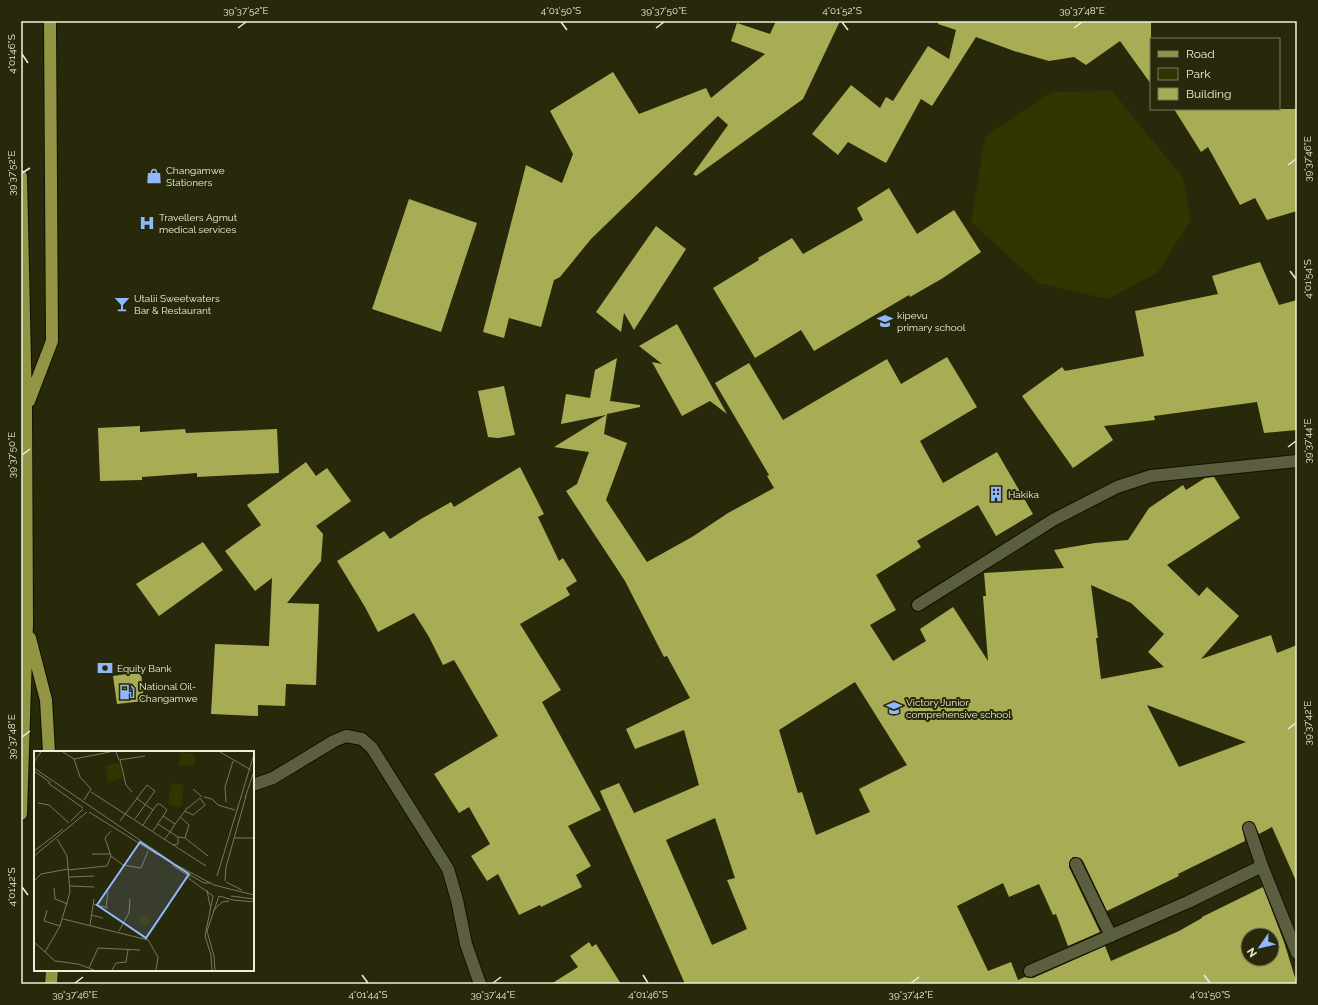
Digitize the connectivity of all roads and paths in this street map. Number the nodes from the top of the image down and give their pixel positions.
1 (50, 21) edge
2 (21, 176) edge
3 (26, 408) junction
4 (1297, 461) edge
5 (918, 604) dead end
6 (27, 623) junction
7 (49, 751) edge
8 (254, 785) edge
9 (21, 814) edge
10 (1249, 828) dead end
11 (1076, 864) dead end
12 (1262, 866) junction
13 (1111, 936) junction
14 (1297, 953) edge
15 (52, 971) edge
16 (1030, 971) dead end
17 (51, 984) edge
18 (480, 984) edge

1 - 3 main road
2 - 3 main road
3 - 6 main road
4 - 5 street
6 - 7 main road
6 - 9 main road
8 - 18 street
10 - 12 street
11 - 13 street
12 - 13 street
12 - 14 street
13 - 16 street
15 - 17 main road

